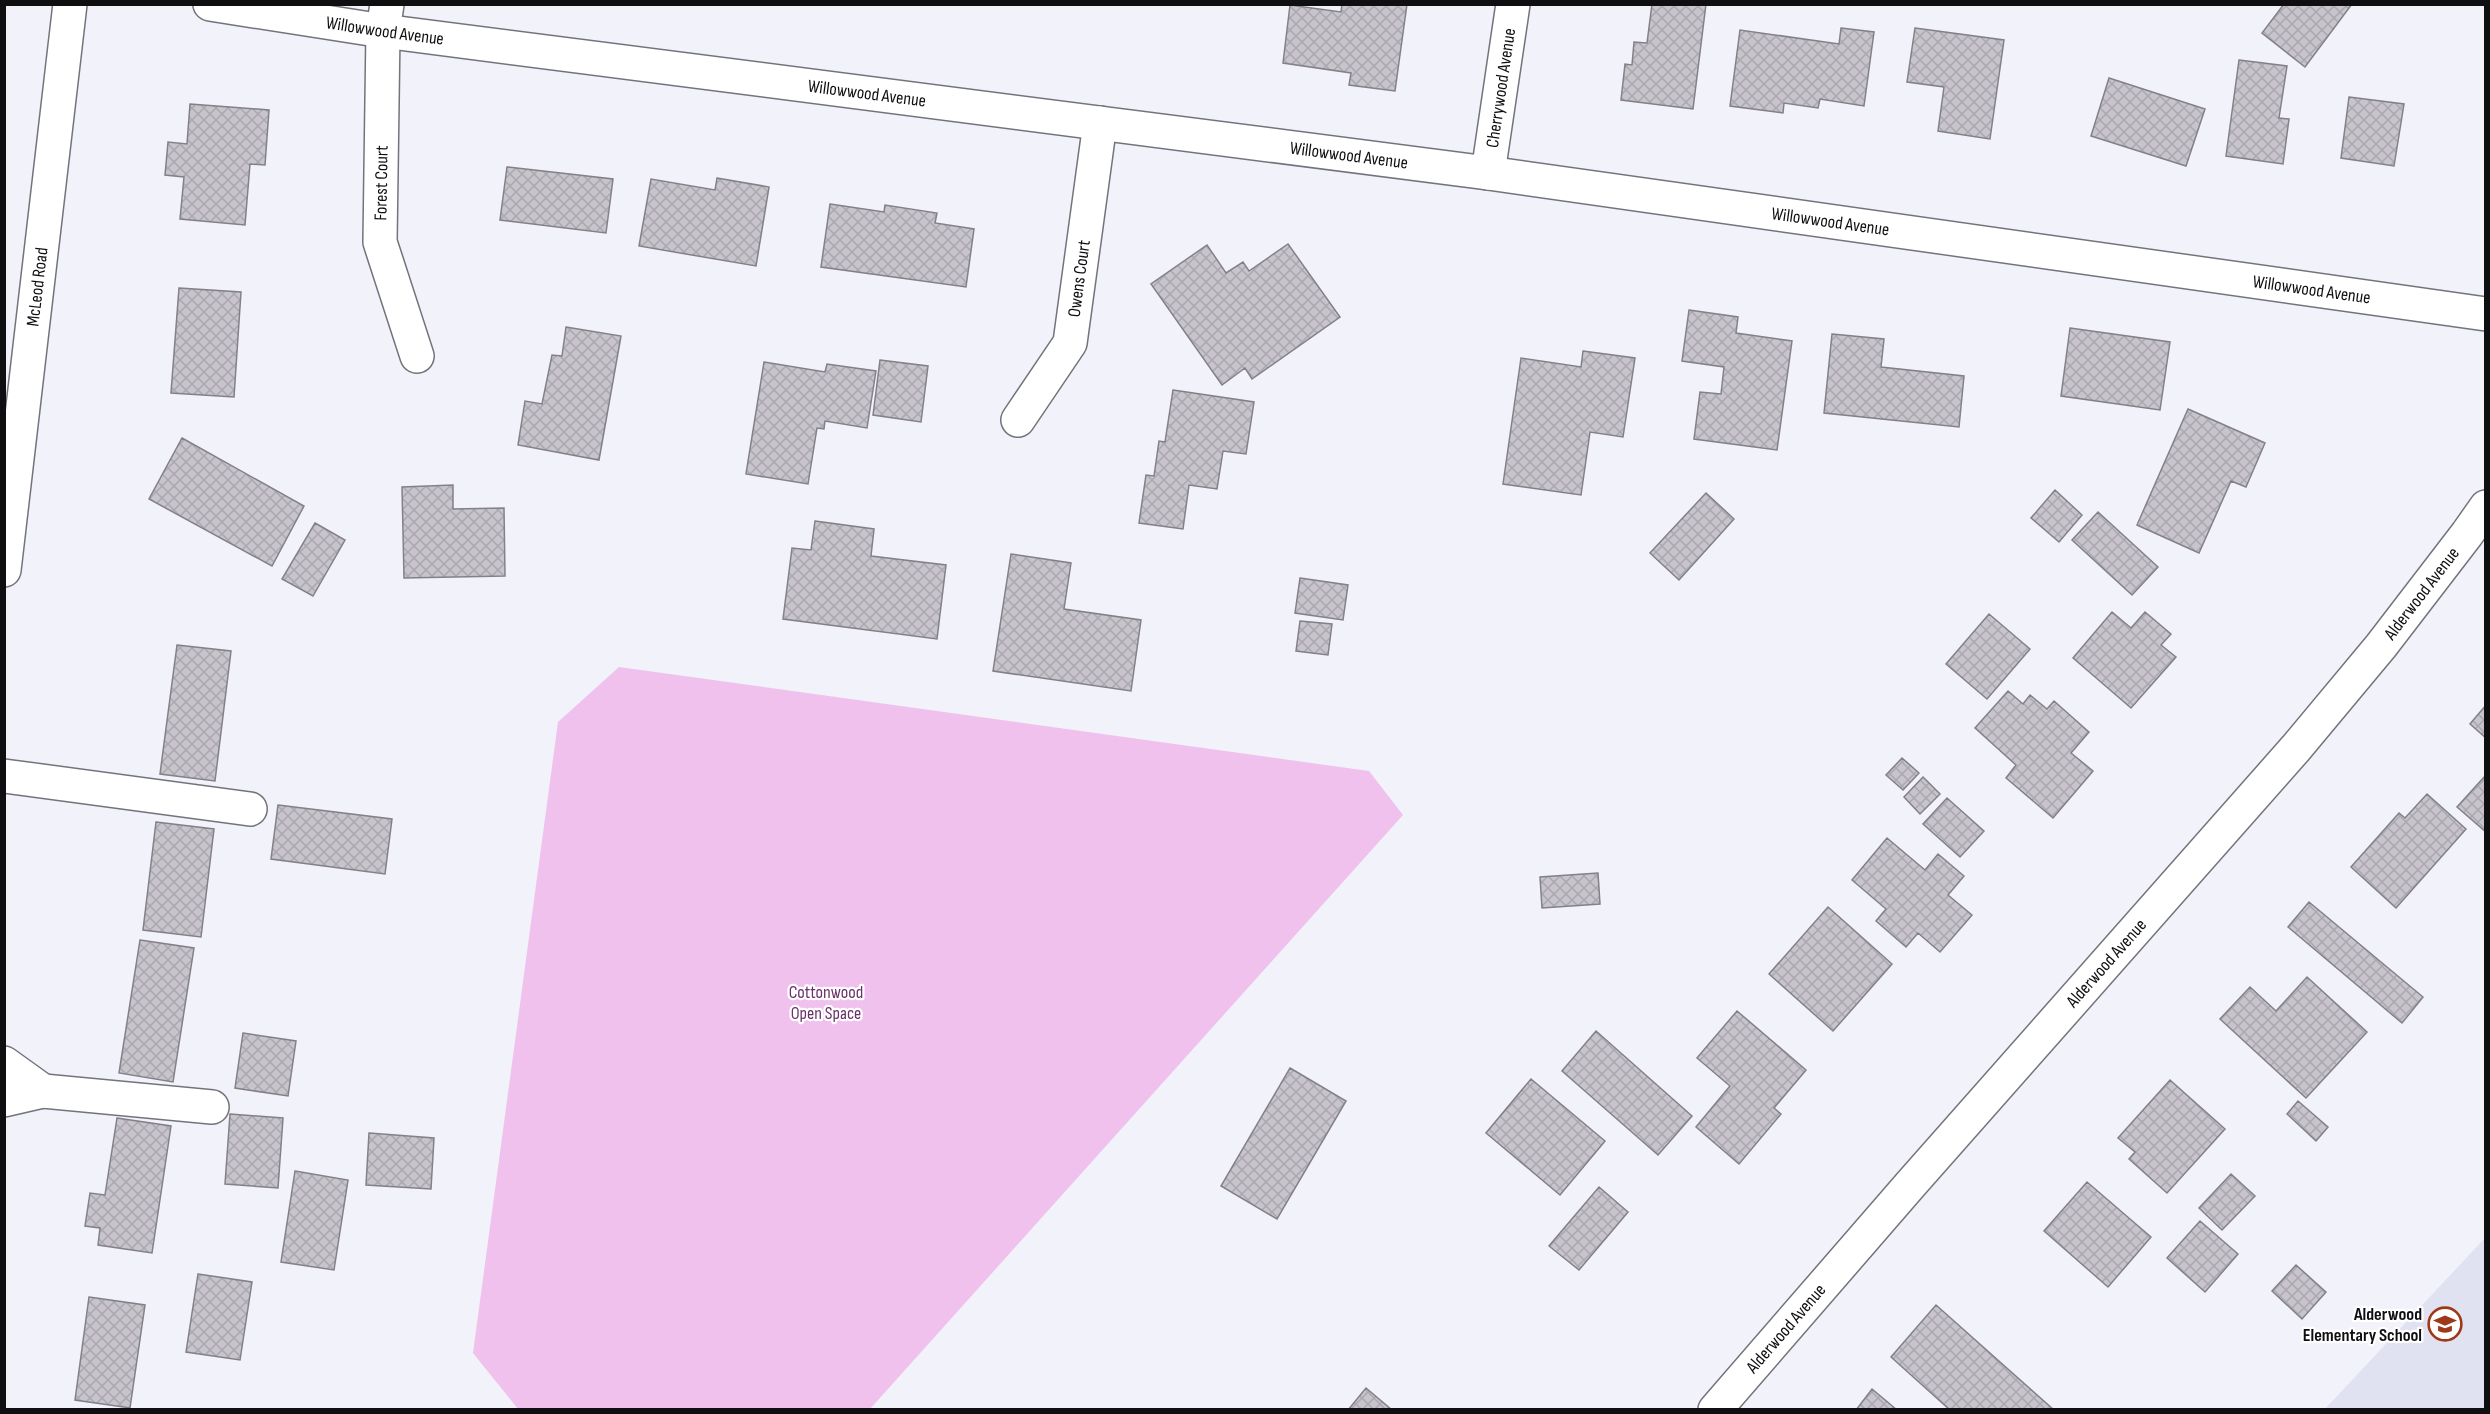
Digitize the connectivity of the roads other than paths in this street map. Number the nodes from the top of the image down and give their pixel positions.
1 (70, 4) edge
2 (210, 4) edge
3 (1513, 4) edge
4 (385, 18) edge
5 (1100, 123) junction
6 (1488, 173) junction
7 (2486, 314) edge
8 (417, 356) dead end
9 (1018, 420) dead end
10 (2486, 507) edge
11 (4, 570) edge
12 (4, 776) edge
13 (250, 809) dead end
14 (4, 1063) edge
15 (43, 1091) junction
16 (4, 1100) edge
17 (212, 1107) dead end
18 (1715, 1410) edge

1 - 11 street, McLeod Road
2 - 4 street, Willowwood Avenue
3 - 6 street, Cherrywood Avenue
4 - 5 street, Willowwood Avenue
4 - 8 street, Forest Court
5 - 6 street, Willowwood Avenue
5 - 9 street, Owens Court
6 - 7 street, Willowwood Avenue
10 - 18 street, Alderwood Avenue
12 - 13 street
14 - 15 street
15 - 16 street
15 - 17 street

